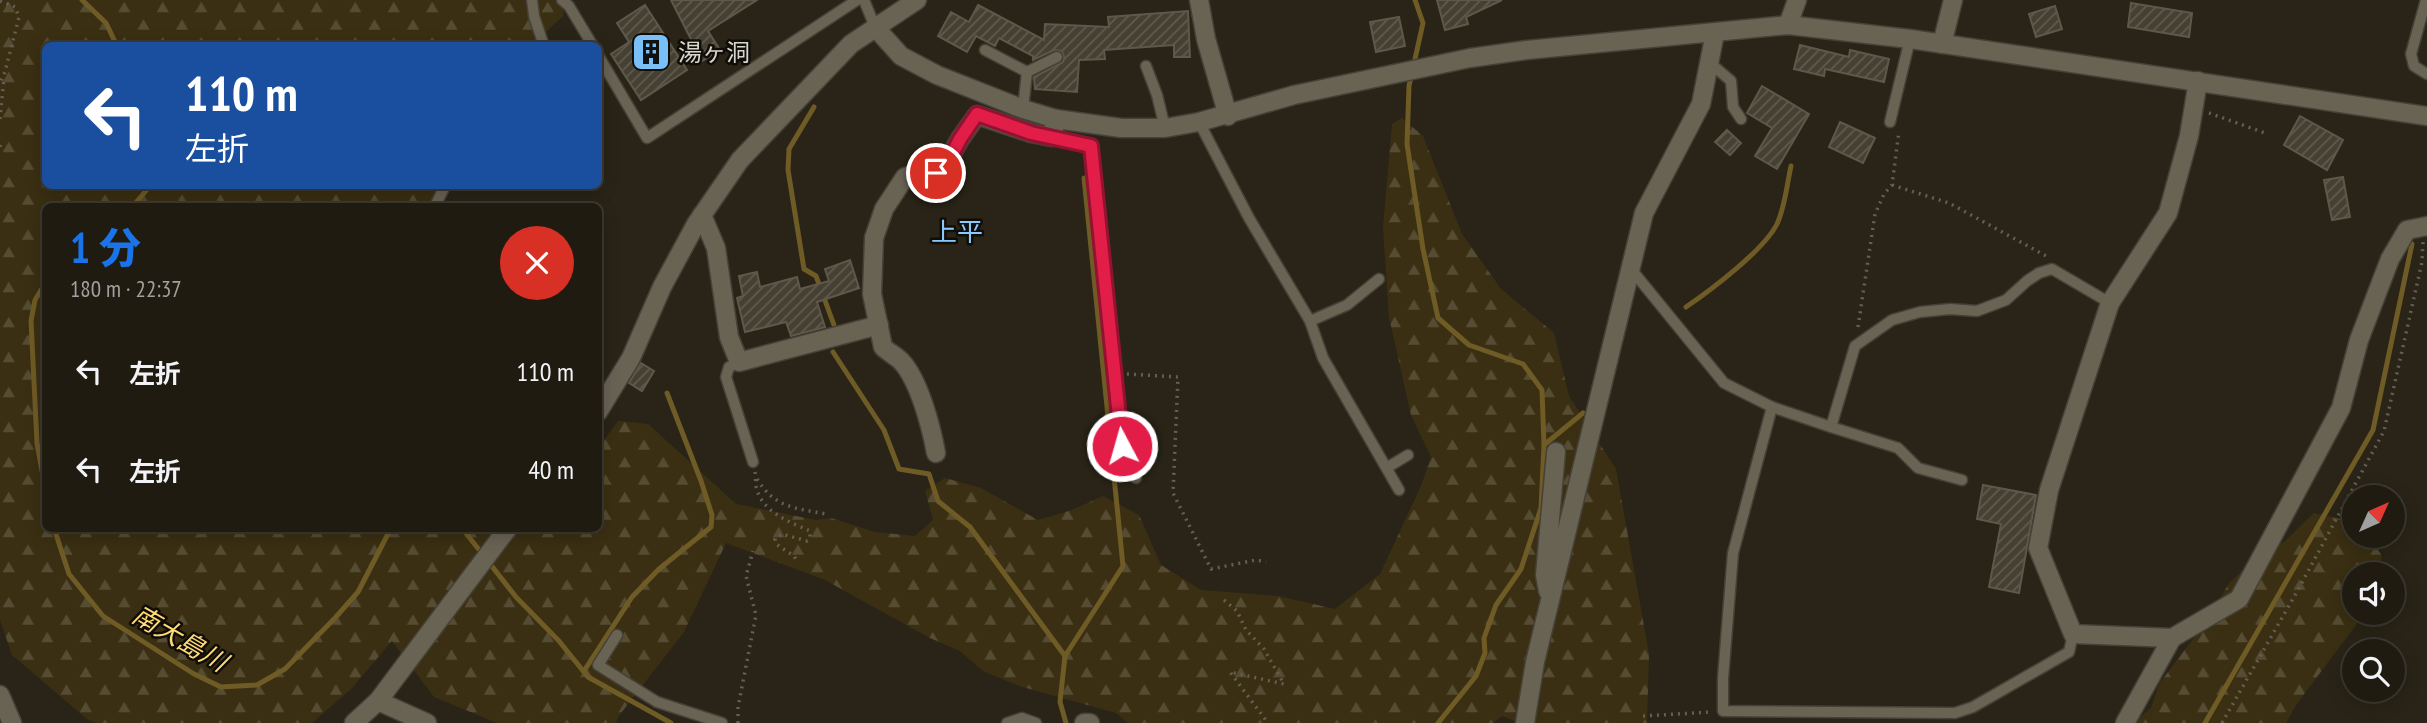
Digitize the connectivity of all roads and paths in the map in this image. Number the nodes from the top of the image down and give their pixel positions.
1 (532, 0) edge
2 (562, 0) edge
3 (857, 0) edge
4 (864, 0) edge
5 (917, 0) edge
6 (1199, 0) edge
7 (1797, 0) edge
8 (1952, 0) edge
9 (2426, 0) edge
10 (0, 1) edge
11 (1788, 26) junction
12 (875, 27) junction
13 (1715, 33) junction
14 (1910, 38) junction
15 (543, 42) edge
16 (591, 42) edge
17 (1942, 44) junction
18 (985, 50) dead end
19 (1057, 57) dead end
20 (602, 62) edge
21 (1709, 62) junction
22 (1146, 66) dead end
23 (5, 72) junction
24 (1027, 72) junction
25 (2427, 74) edge
26 (2198, 81) junction
27 (0, 83) edge
28 (1023, 109) junction
29 (1228, 116) junction
30 (2427, 116) edge
31 (0, 119) edge
32 (1056, 119) junction
33 (1741, 119) dead end
34 (1199, 122) junction
35 (1890, 122) joint
36 (1165, 128) junction
37 (2265, 133) dead end
38 (2189, 136) junction
39 (1052, 138) junction
40 (0, 145) edge
41 (1, 151) edge
42 (1892, 185) junction
43 (702, 215) junction
44 (2425, 226) edge
45 (1631, 269) junction
46 (2052, 269) junction
47 (1379, 279) dead end
48 (2110, 303) junction
49 (1310, 321) junction
50 (879, 325) junction
51 (1855, 346) junction
52 (740, 362) junction
53 (1114, 374) junction
54 (602, 405) edge
55 (1772, 407) junction
56 (1831, 427) junction
57 (1556, 452) dead end
58 (936, 453) dead end
59 (1408, 455) dead end
60 (753, 462) joint
61 (1388, 467) junction
62 (756, 477) junction
63 (1136, 478) dead end
64 (1962, 480) dead end
65 (1399, 490) dead end
66 (826, 514) dead end
67 (505, 532) edge
68 (754, 551) dead end
69 (1266, 562) dead end
70 (798, 563) dead end
71 (1224, 600) dead end
72 (1550, 603) junction
73 (2073, 634) junction
74 (617, 635) dead end
75 (2172, 638) junction
76 (0, 695) edge
77 (378, 701) junction
78 (1723, 711) junction
79 (1643, 716) dead end
80 (424, 722) edge
81 (12, 723) edge
82 (354, 723) edge
83 (722, 723) edge
84 (738, 723) edge
85 (1007, 723) edge
86 (1036, 723) edge
87 (1084, 723) edge
88 (1090, 723) edge
89 (1268, 723) edge
90 (1525, 723) edge
91 (2125, 723) edge
92 (2222, 723) edge

1 - 15 lane
2 - 16 lane
3 - 20 lane
4 - 12 lane
5 - 12 street
6 - 29 street
7 - 11 street
8 - 17 street
9 - 25 lane
10 - 23 path
11 - 13 street
11 - 14 street
12 - 28 street
12 - 43 street
13 - 21 street
13 - 29 street
14 - 17 street
14 - 35 lane
17 - 26 street
18 - 24 lane
19 - 24 lane
21 - 33 lane
21 - 45 street
22 - 36 lane
23 - 27 path
23 - 31 path
24 - 28 lane
26 - 30 street
26 - 38 street
28 - 32 street
29 - 34 street
32 - 36 street
32 - 39 street
34 - 36 street
34 - 49 lane
35 - 42 path
37 - 38 path
38 - 48 street
39 - 50 street
39 - 53 lane
40 - 41 path
42 - 46 path
42 - 51 path
43 - 52 street
43 - 54 street
44 - 75 street
44 - 92 path
45 - 55 lane
45 - 72 street
46 - 48 lane
46 - 51 lane
47 - 49 lane
48 - 73 street
49 - 61 lane
50 - 52 street
50 - 58 street
51 - 56 lane
52 - 60 lane
53 - 63 lane
53 - 69 path
55 - 56 lane
55 - 78 lane
56 - 64 lane
57 - 72 street
59 - 61 lane
60 - 62 path
61 - 65 lane
62 - 66 path
62 - 70 path
67 - 77 street
68 - 84 path
71 - 89 path
72 - 90 street
73 - 75 street
73 - 78 lane
74 - 83 lane
75 - 91 street
76 - 81 street
77 - 80 street
77 - 82 street
78 - 79 path
85 - 86 lane
87 - 88 street

